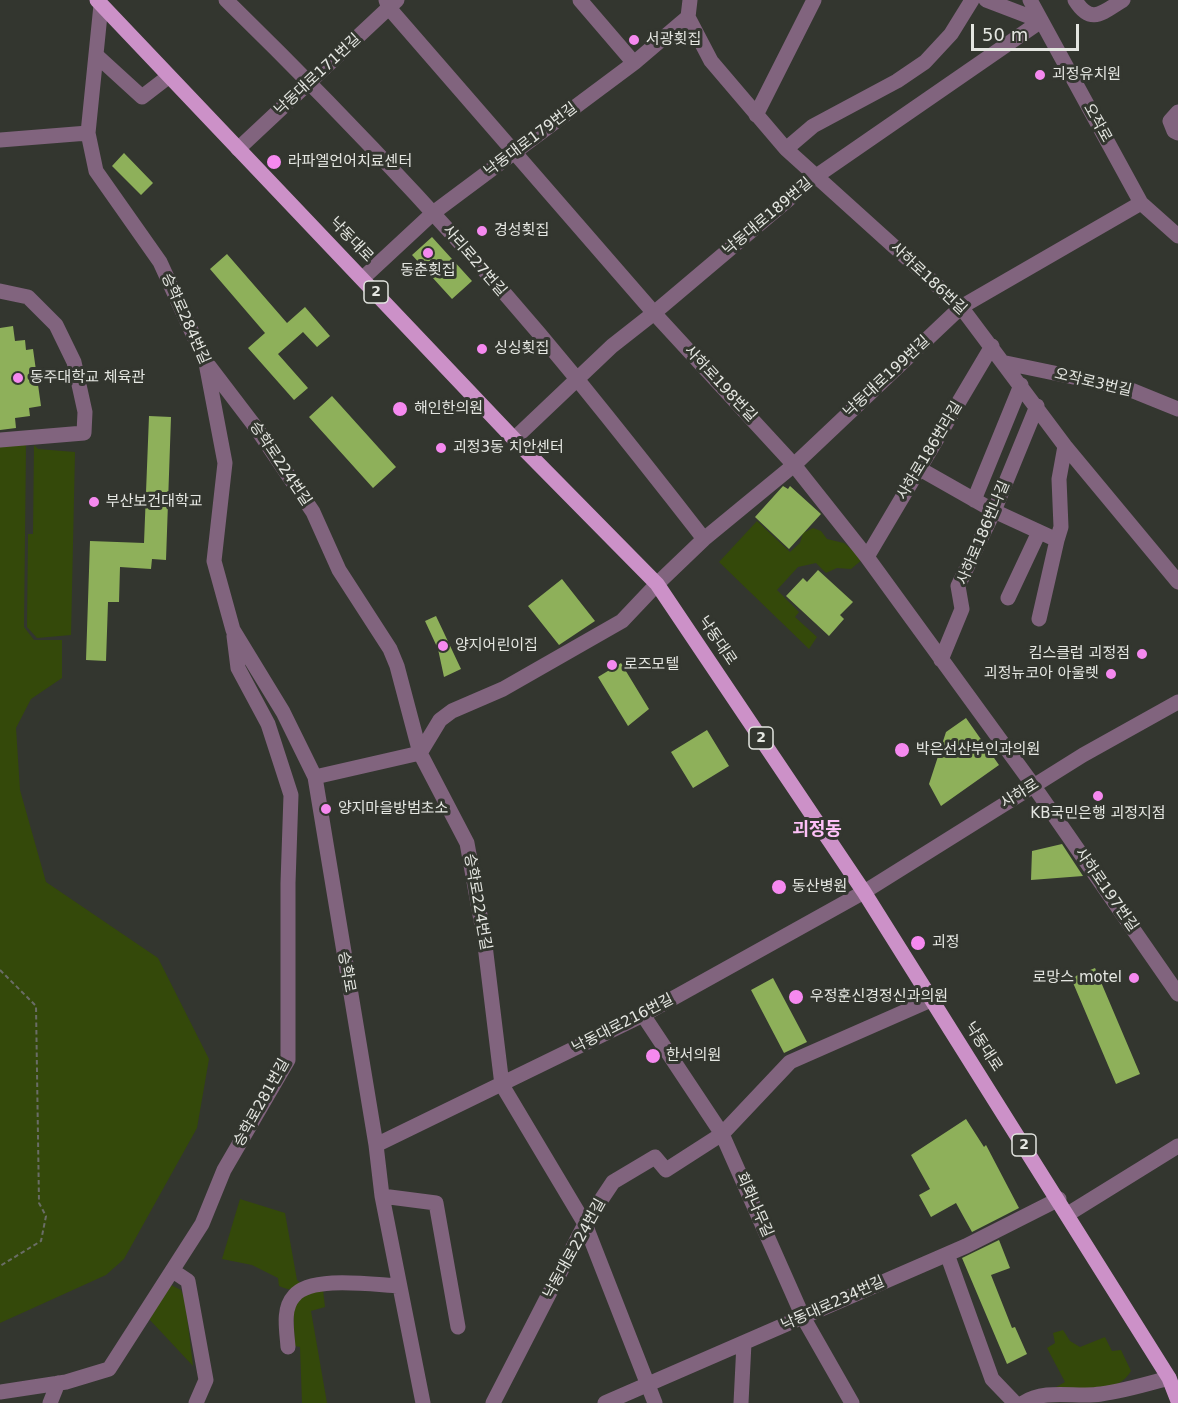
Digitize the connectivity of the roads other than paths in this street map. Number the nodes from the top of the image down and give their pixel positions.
1 (226, 0) edge
2 (580, 0) edge
3 (690, 0) edge
4 (814, 0) edge
5 (972, 0) edge
6 (986, 0) edge
7 (1030, 0) edge
8 (1075, 0) edge
9 (1123, 0) edge
10 (99, 2) edge
11 (390, 3) edge
12 (688, 17) junction
13 (1041, 21) junction
14 (96, 55) junction
15 (634, 63) junction
16 (168, 76) junction
17 (310, 82) junction
18 (1178, 112) edge
19 (756, 115) junction
20 (88, 133) junction
21 (1178, 133) edge
22 (0, 140) edge
23 (238, 149) junction
24 (786, 149) junction
25 (513, 154) junction
26 (815, 177) junction
27 (1141, 203) junction
28 (433, 213) junction
29 (1178, 236) edge
30 (363, 278) junction
31 (0, 291) edge
32 (961, 307) junction
33 (654, 313) junction
34 (993, 346) junction
35 (206, 363) junction
36 (1006, 363) junction
37 (576, 378) junction
38 (1022, 385) junction
39 (1037, 406) junction
40 (1178, 409) edge
41 (514, 438) junction
42 (0, 440) edge
43 (1065, 446) junction
44 (794, 465) junction
45 (920, 469) junction
46 (974, 500) junction
47 (994, 510) junction
48 (1039, 532) junction
49 (704, 538) junction
50 (1057, 540) junction
51 (867, 557) junction
52 (214, 561) joint
53 (1178, 582) edge
54 (657, 584) junction
55 (1008, 598) dead end
56 (1039, 619) dead end
57 (233, 630) junction
58 (940, 660) junction
59 (1178, 702) edge
60 (420, 753) junction
61 (315, 777) junction
62 (1033, 785) junction
63 (864, 892) junction
64 (1178, 994) edge
65 (932, 1000) junction
66 (643, 1015) junction
67 (502, 1085) junction
68 (722, 1134) junction
69 (376, 1145) junction
70 (1178, 1146) edge
71 (381, 1196) junction
72 (1059, 1199) junction
73 (1068, 1214) junction
74 (585, 1224) junction
75 (947, 1254) junction
76 (173, 1271) junction
77 (400, 1286) junction
78 (803, 1317) junction
79 (458, 1327) dead end
80 (744, 1343) junction
81 (288, 1347) dead end
82 (1169, 1378) junction
83 (58, 1383) junction
84 (646, 1385) junction
85 (0, 1392) edge
86 (1178, 1401) edge
87 (50, 1403) edge
88 (196, 1403) edge
89 (423, 1403) edge
90 (493, 1403) edge
91 (605, 1403) edge
92 (655, 1403) edge
93 (741, 1403) edge
94 (852, 1403) edge
95 (1015, 1403) edge
96 (1023, 1403) edge

1 - 17 street, 사리로27번길
2 - 15 street
3 - 12 street
4 - 19 street
5 - 24 street
6 - 13 street
7 - 13 street, 오작로
8 - 9 street
10 - 14 street, 승학로284번길
10 - 16 main road, 낙동대로 / 2
11 - 17 street, 낙동대로171번길
11 - 25 street, 사하로198번길
12 - 15 street, 낙동대로179번길
12 - 19 street, 사하로186번길
13 - 26 street, 낙동대로189번길
13 - 27 street, 오작로
14 - 16 street
14 - 20 street, 승학로284번길
15 - 25 street, 낙동대로179번길
16 - 23 main road, 낙동대로 / 2
17 - 23 street, 낙동대로171번길
17 - 28 street, 사리로27번길
18 - 21 street
19 - 24 street, 사하로186번길
20 - 22 street
20 - 35 street, 승학로284번길
23 - 30 main road, 낙동대로 / 2
24 - 26 street, 사하로186번길
25 - 28 street, 낙동대로179번길
25 - 33 street, 사하로198번길
26 - 32 street, 사하로186번길
26 - 33 street, 낙동대로189번길
27 - 29 street, 오작로
27 - 32 street, 낙동대로199번길
28 - 30 street, 낙동대로179번길
28 - 37 street, 사리로27번길
30 - 41 main road, 낙동대로 / 2
31 - 42 street
32 - 34 street, 사하로186번길
32 - 44 street, 낙동대로199번길
33 - 37 street, 낙동대로189번길
33 - 44 street, 사하로198번길
34 - 36 street, 사하로186번길
34 - 45 street, 사하로186번라길
35 - 52 street, 승학로284번길
35 - 60 street, 승학로224번길
36 - 38 street, 사하로186번길
36 - 40 street, 오작로3번길
37 - 41 street, 낙동대로189번길
37 - 49 street, 사리로27번길
38 - 39 street, 사하로186번길
38 - 46 street
39 - 43 street, 사하로186번길
39 - 47 street, 사하로186번나길
41 - 54 main road, 낙동대로 / 2
43 - 50 street
43 - 53 street, 사하로186번길
44 - 49 street, 낙동대로199번길
44 - 51 street, 사하로198번길
45 - 46 street
45 - 51 street, 사하로186번라길
46 - 47 street
47 - 48 street
47 - 58 street, 사하로186번나길
48 - 50 street
48 - 55 street
49 - 54 street, 낙동대로199번길
50 - 56 street
51 - 58 street, 사하로198번길
52 - 57 street, 승학로
54 - 60 street, 낙동대로199번길
54 - 63 main road, 낙동대로 / 2
57 - 61 street, 승학로
57 - 76 street, 승학로281번길
58 - 62 street, 사하로198번길
59 - 62 street, 사하로
60 - 61 street
60 - 67 street, 승학로224번길
61 - 69 street, 승학로
62 - 63 street, 사하로
62 - 64 street, 사하로197번길
63 - 65 main road, 낙동대로 / 2
63 - 66 street, 낙동대로216번길
65 - 68 street, 낙동대로224번길
65 - 72 main road, 낙동대로 / 2
66 - 67 street, 낙동대로216번길
66 - 68 street, 회화나무길
67 - 69 street, 낙동대로216번길
67 - 74 street, 승학로224번길
68 - 74 street, 낙동대로224번길
68 - 78 street, 회화나무길
69 - 71 street, 승학로
70 - 73 street
71 - 77 street, 승학로
71 - 79 street
72 - 73 main road, 낙동대로 / 2
72 - 75 street, 낙동대로234번길
73 - 82 main road, 낙동대로 / 2
74 - 84 street, 승학로224번길
74 - 90 street, 낙동대로224번길
75 - 78 street, 낙동대로234번길
75 - 95 street
76 - 83 street, 승학로281번길
76 - 88 street
77 - 81 street
77 - 89 street, 승학로
78 - 80 street, 낙동대로234번길
78 - 94 street, 회화나무길
80 - 84 street, 낙동대로234번길
80 - 93 street
82 - 86 main road, 낙동대로 / 2
82 - 96 street
83 - 85 street, 승학로281번길
83 - 87 street
84 - 91 street, 낙동대로234번길
84 - 92 street, 승학로224번길

